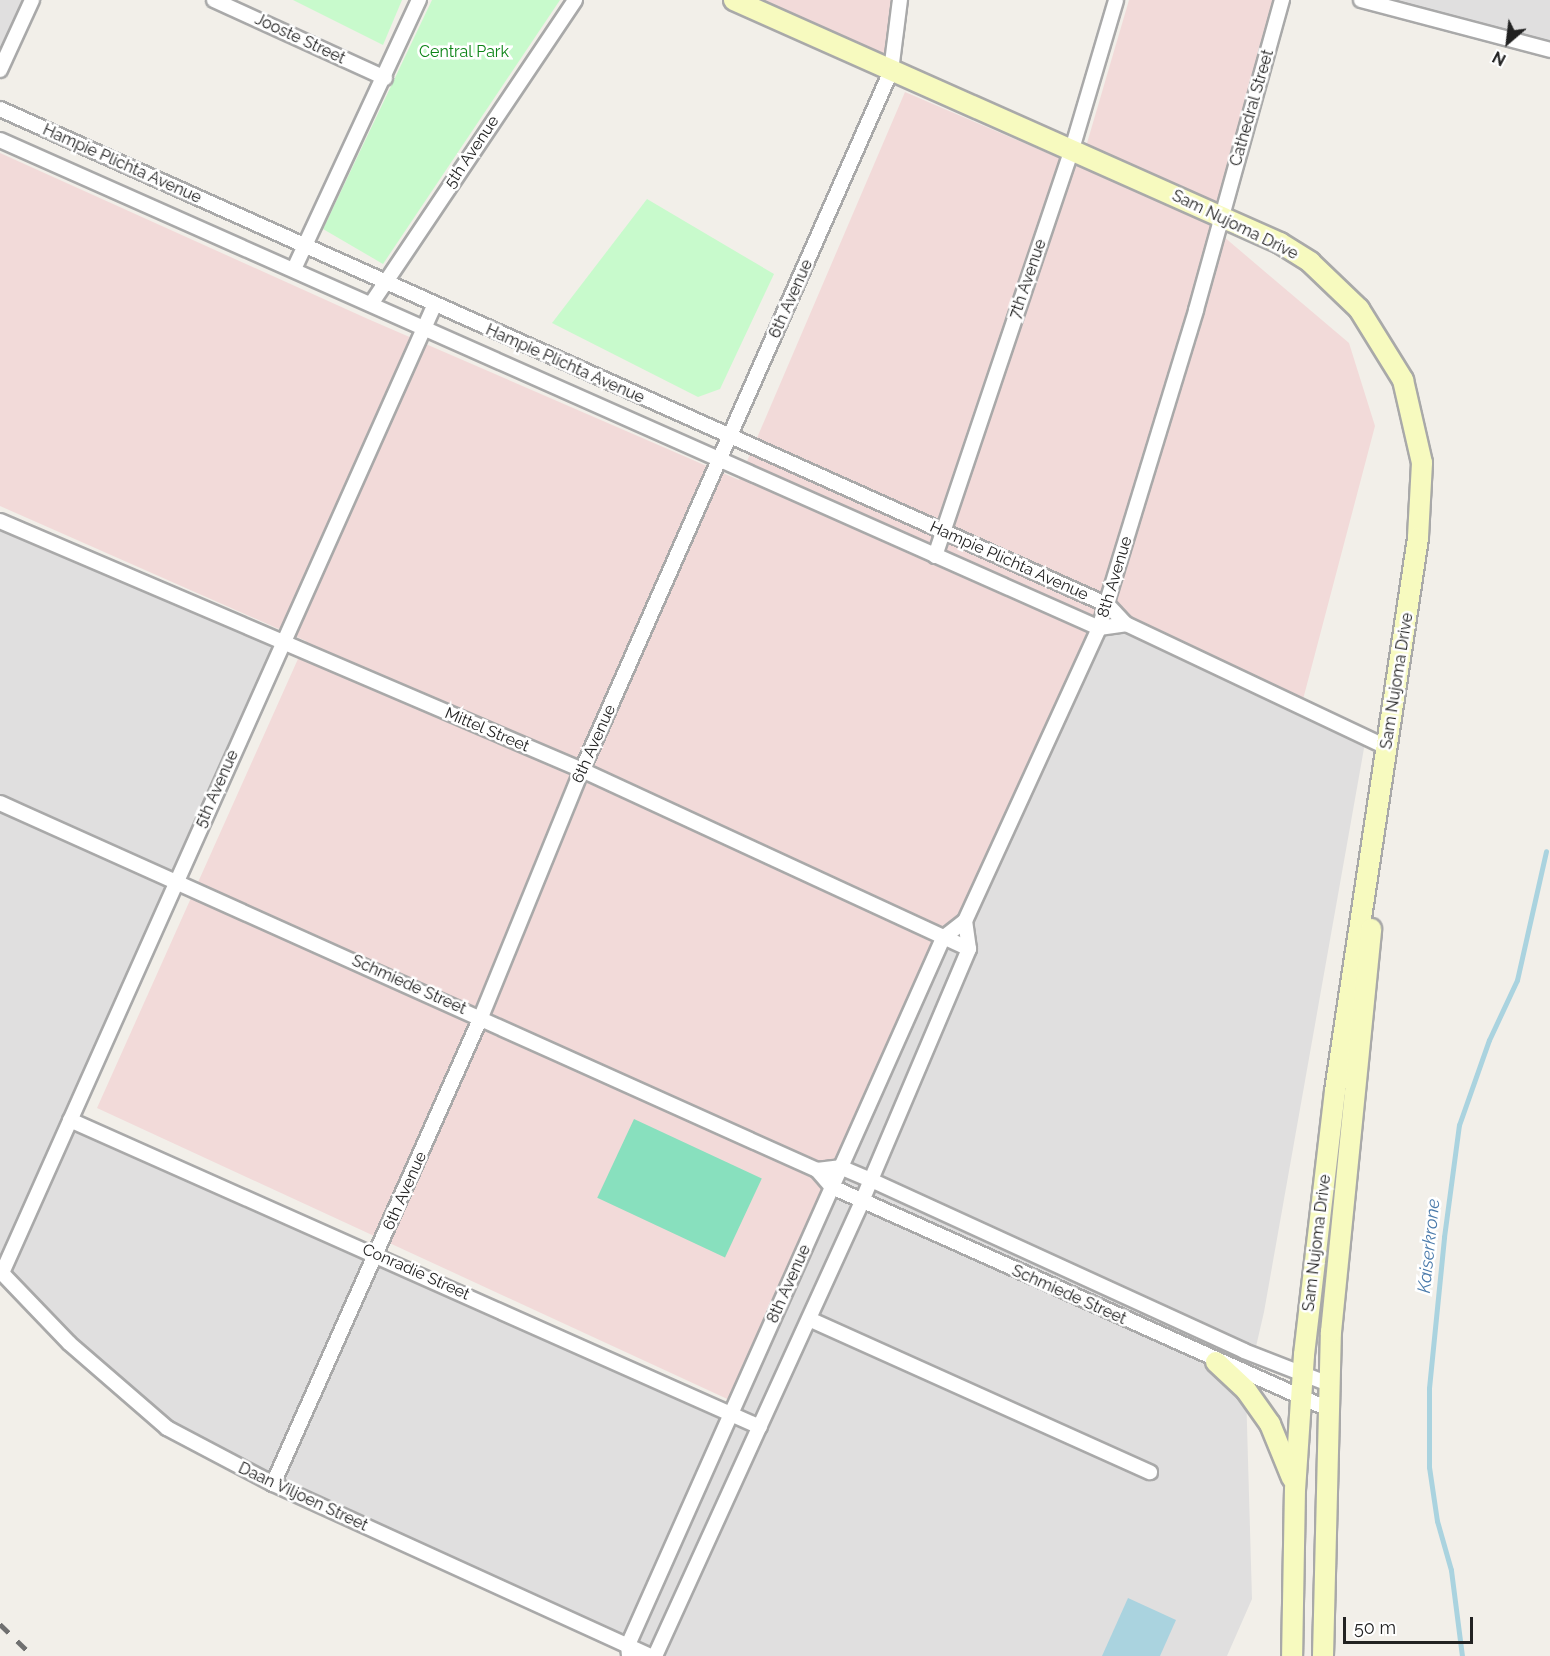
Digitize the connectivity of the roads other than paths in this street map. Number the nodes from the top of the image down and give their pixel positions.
1 (32, 0) edge
2 (214, 0) edge
3 (419, 0) edge
4 (575, 0) edge
5 (734, 0) edge
6 (900, 0) edge
7 (1116, 0) edge
8 (1282, 0) edge
9 (1361, 0) edge
10 (1550, 50) edge
11 (0, 70) edge
12 (891, 71) junction
13 (385, 78) junction
14 (0, 109) edge
15 (0, 140) edge
16 (1072, 149) junction
17 (1221, 216) junction
18 (304, 246) junction
19 (294, 269) junction
20 (383, 282) junction
21 (371, 304) junction
22 (434, 306) junction
23 (423, 328) junction
24 (730, 436) junction
25 (721, 459) junction
26 (0, 521) edge
27 (944, 532) junction
28 (935, 556) junction
29 (1108, 605) junction
30 (1126, 624) junction
31 (1099, 628) junction
32 (281, 643) junction
33 (1386, 747) junction
34 (582, 770) junction
35 (0, 803) edge
36 (1376, 834) junction
37 (177, 881) junction
38 (965, 921) junction
39 (943, 938) junction
40 (969, 949) junction
41 (481, 1017) junction
42 (70, 1120) junction
43 (840, 1167) junction
44 (817, 1170) junction
45 (871, 1180) junction
46 (832, 1187) junction
47 (862, 1201) junction
48 (377, 1254) junction
49 (1, 1272) edge
50 (809, 1319) junction
51 (1216, 1362) junction
52 (1302, 1375) junction
53 (1329, 1383) junction
54 (1300, 1399) junction
55 (1328, 1409) junction
56 (730, 1415) junction
57 (760, 1427) junction
58 (1150, 1472) dead end
59 (273, 1484) junction
60 (1295, 1489) junction
61 (628, 1650) edge
62 (653, 1656) edge
63 (1292, 1656) edge
64 (1323, 1656) edge

1 - 11 street
2 - 13 street, Jooste Street
3 - 13 street
4 - 20 street, 5th Avenue
5 - 12 main road, Sam Nujoma Drive
6 - 12 street, 6th Avenue
7 - 16 street, 7th Avenue
8 - 17 street, Cathedral Street
9 - 10 street
12 - 16 main road, Sam Nujoma Drive
12 - 24 street, 6th Avenue
13 - 18 street
14 - 18 street, Hampie Plichta Avenue
15 - 19 street, Hampie Plichta Avenue
16 - 17 main road, Sam Nujoma Drive
16 - 27 street, 7th Avenue
17 - 29 street, 8th Avenue
17 - 33 main road, Sam Nujoma Drive
18 - 19 street
18 - 20 street, Hampie Plichta Avenue
19 - 21 street, Hampie Plichta Avenue
20 - 21 street, 5th Avenue
20 - 22 street, Hampie Plichta Avenue
21 - 23 street, Hampie Plichta Avenue
22 - 23 street, 5th Avenue
22 - 24 street, Hampie Plichta Avenue
23 - 25 street, Hampie Plichta Avenue
23 - 32 street, 5th Avenue
24 - 25 street, 6th Avenue
24 - 27 street, Hampie Plichta Avenue
25 - 28 street, Hampie Plichta Avenue
25 - 34 street, 6th Avenue
26 - 32 street, Mittel Street
27 - 28 street, 7th Avenue
27 - 29 street, Hampie Plichta Avenue
28 - 31 street, Hampie Plichta Avenue
29 - 30 street, Hampie Plichta Avenue
29 - 31 street, 8th Avenue
30 - 31 street
30 - 33 street, Hampie Plichta Avenue
31 - 38 street, 8th Avenue
32 - 34 street, Mittel Street
32 - 37 street, 5th Avenue
33 - 36 main road, Sam Nujoma Drive
34 - 39 street, Mittel Street
34 - 41 street, 6th Avenue
35 - 37 street, Schmiede Street
36 - 52 main road, Sam Nujoma Drive
36 - 53 main road, Sam Nujoma Drive
37 - 41 street, Schmiede Street
37 - 42 street, 5th Avenue
38 - 39 street, 8th Avenue
38 - 40 street
39 - 40 street, Mittel Street
39 - 43 street, 8th Avenue
40 - 45 street, 8th Avenue
41 - 44 street, Schmiede Street
41 - 48 street, 6th Avenue
42 - 48 street, Conradie Street
42 - 49 street, 5th Avenue
43 - 44 street
43 - 45 street, Schmiede Street
43 - 46 street, 8th Avenue
44 - 46 street, Schmiede Street
45 - 47 street, 8th Avenue
45 - 52 street, Schmiede Street
46 - 47 street, Schmiede Street
46 - 56 street, 8th Avenue
47 - 50 street, 8th Avenue
47 - 51 street, Schmiede Street
48 - 56 street, Conradie Street
48 - 59 street, 6th Avenue
49 - 59 street, Daan Viljoen Street
50 - 57 street, 8th Avenue
50 - 58 street
51 - 54 street, Schmiede Street
51 - 60 main road
52 - 53 street, Schmiede Street
52 - 54 main road, Sam Nujoma Drive
53 - 55 main road, Sam Nujoma Drive
54 - 55 street, Schmiede Street
54 - 60 main road, Sam Nujoma Drive
55 - 64 main road, Sam Nujoma Drive
56 - 57 street, Conradie Street
56 - 61 street, 8th Avenue
57 - 62 street, 8th Avenue
59 - 61 street, Daan Viljoen Street
60 - 63 main road, Sam Nujoma Drive
61 - 62 street, Daan Viljoen Street

